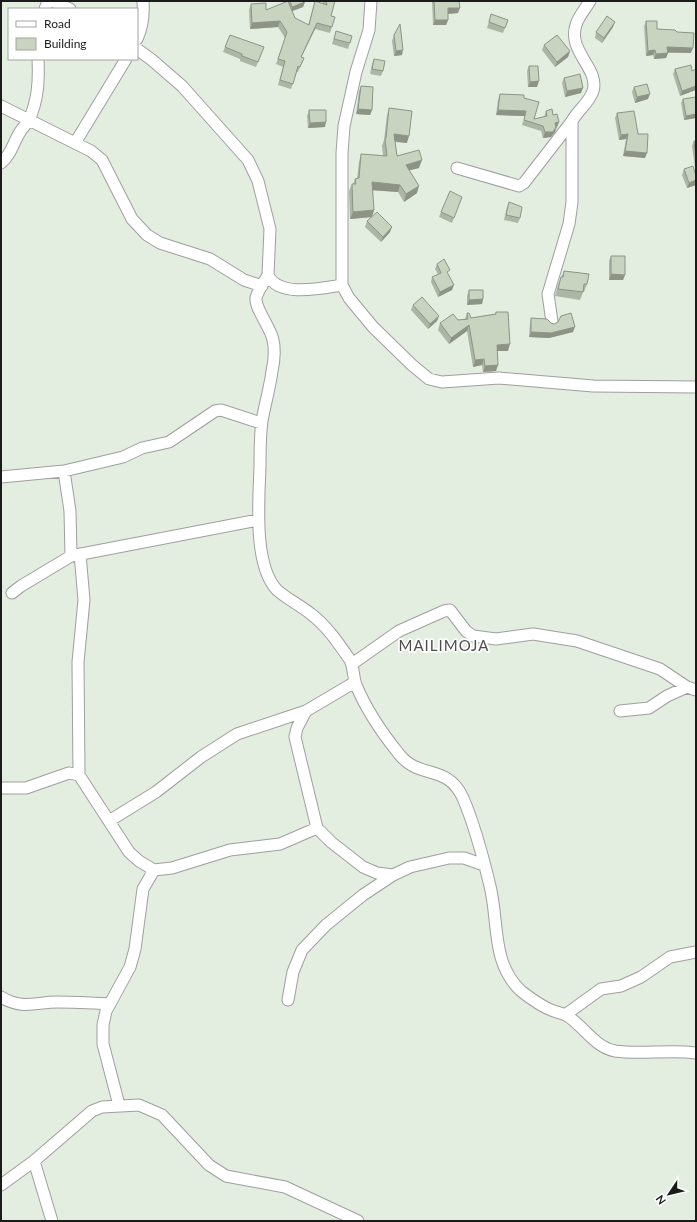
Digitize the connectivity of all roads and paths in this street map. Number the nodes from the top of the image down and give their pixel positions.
1 (52, 1) edge
2 (143, 1) edge
3 (371, 1) edge
4 (590, 1) edge
5 (68, 8) edge
6 (138, 37) edge
7 (138, 50) edge
8 (38, 60) edge
9 (125, 60) edge
10 (1, 106) edge
11 (28, 121) junction
12 (572, 121) junction
13 (74, 143) junction
14 (1, 163) edge
15 (456, 168) dead end
16 (268, 275) junction
17 (244, 280) junction
18 (342, 285) junction
19 (262, 286) junction
20 (256, 297) junction
21 (552, 322) edge
22 (696, 387) edge
23 (261, 423) junction
24 (64, 471) junction
25 (1, 477) edge
26 (258, 520) junction
27 (76, 555) junction
28 (12, 593) dead end
29 (352, 664) junction
30 (354, 682) junction
31 (691, 689) edge
32 (306, 711) junction
33 (620, 711) dead end
34 (79, 775) junction
35 (1, 788) edge
36 (109, 822) junction
37 (317, 828) junction
38 (484, 865) junction
39 (154, 870) junction
40 (393, 875) junction
41 (696, 952) edge
42 (1, 997) edge
43 (288, 1000) dead end
44 (110, 1004) junction
45 (565, 1015) junction
46 (696, 1053) edge
47 (119, 1105) junction
48 (34, 1161) junction
49 (1, 1185) edge
50 (52, 1221) edge
51 (358, 1221) edge

1 - 5 street
2 - 6 street
3 - 18 street
4 - 12 street
7 - 16 street
8 - 11 street
9 - 13 street
10 - 11 street
11 - 13 street
11 - 14 street
12 - 15 street
12 - 21 street
13 - 17 street
16 - 18 street
16 - 19 street
17 - 19 street
17 - 20 street
18 - 22 street
19 - 20 street
20 - 23 street
23 - 24 street
23 - 26 street
24 - 25 street
24 - 27 street
26 - 27 street
26 - 29 street
27 - 28 street
27 - 34 street
29 - 30 street
29 - 31 street
30 - 32 street
30 - 38 street
31 - 33 street
32 - 36 street
32 - 37 street
34 - 35 street
34 - 36 street
36 - 39 street
37 - 39 street
37 - 40 street
38 - 40 street
38 - 45 street
39 - 44 street
40 - 43 street
41 - 45 street
42 - 44 street
44 - 47 street
45 - 46 street
47 - 48 street
47 - 51 street
48 - 49 street
48 - 50 street

